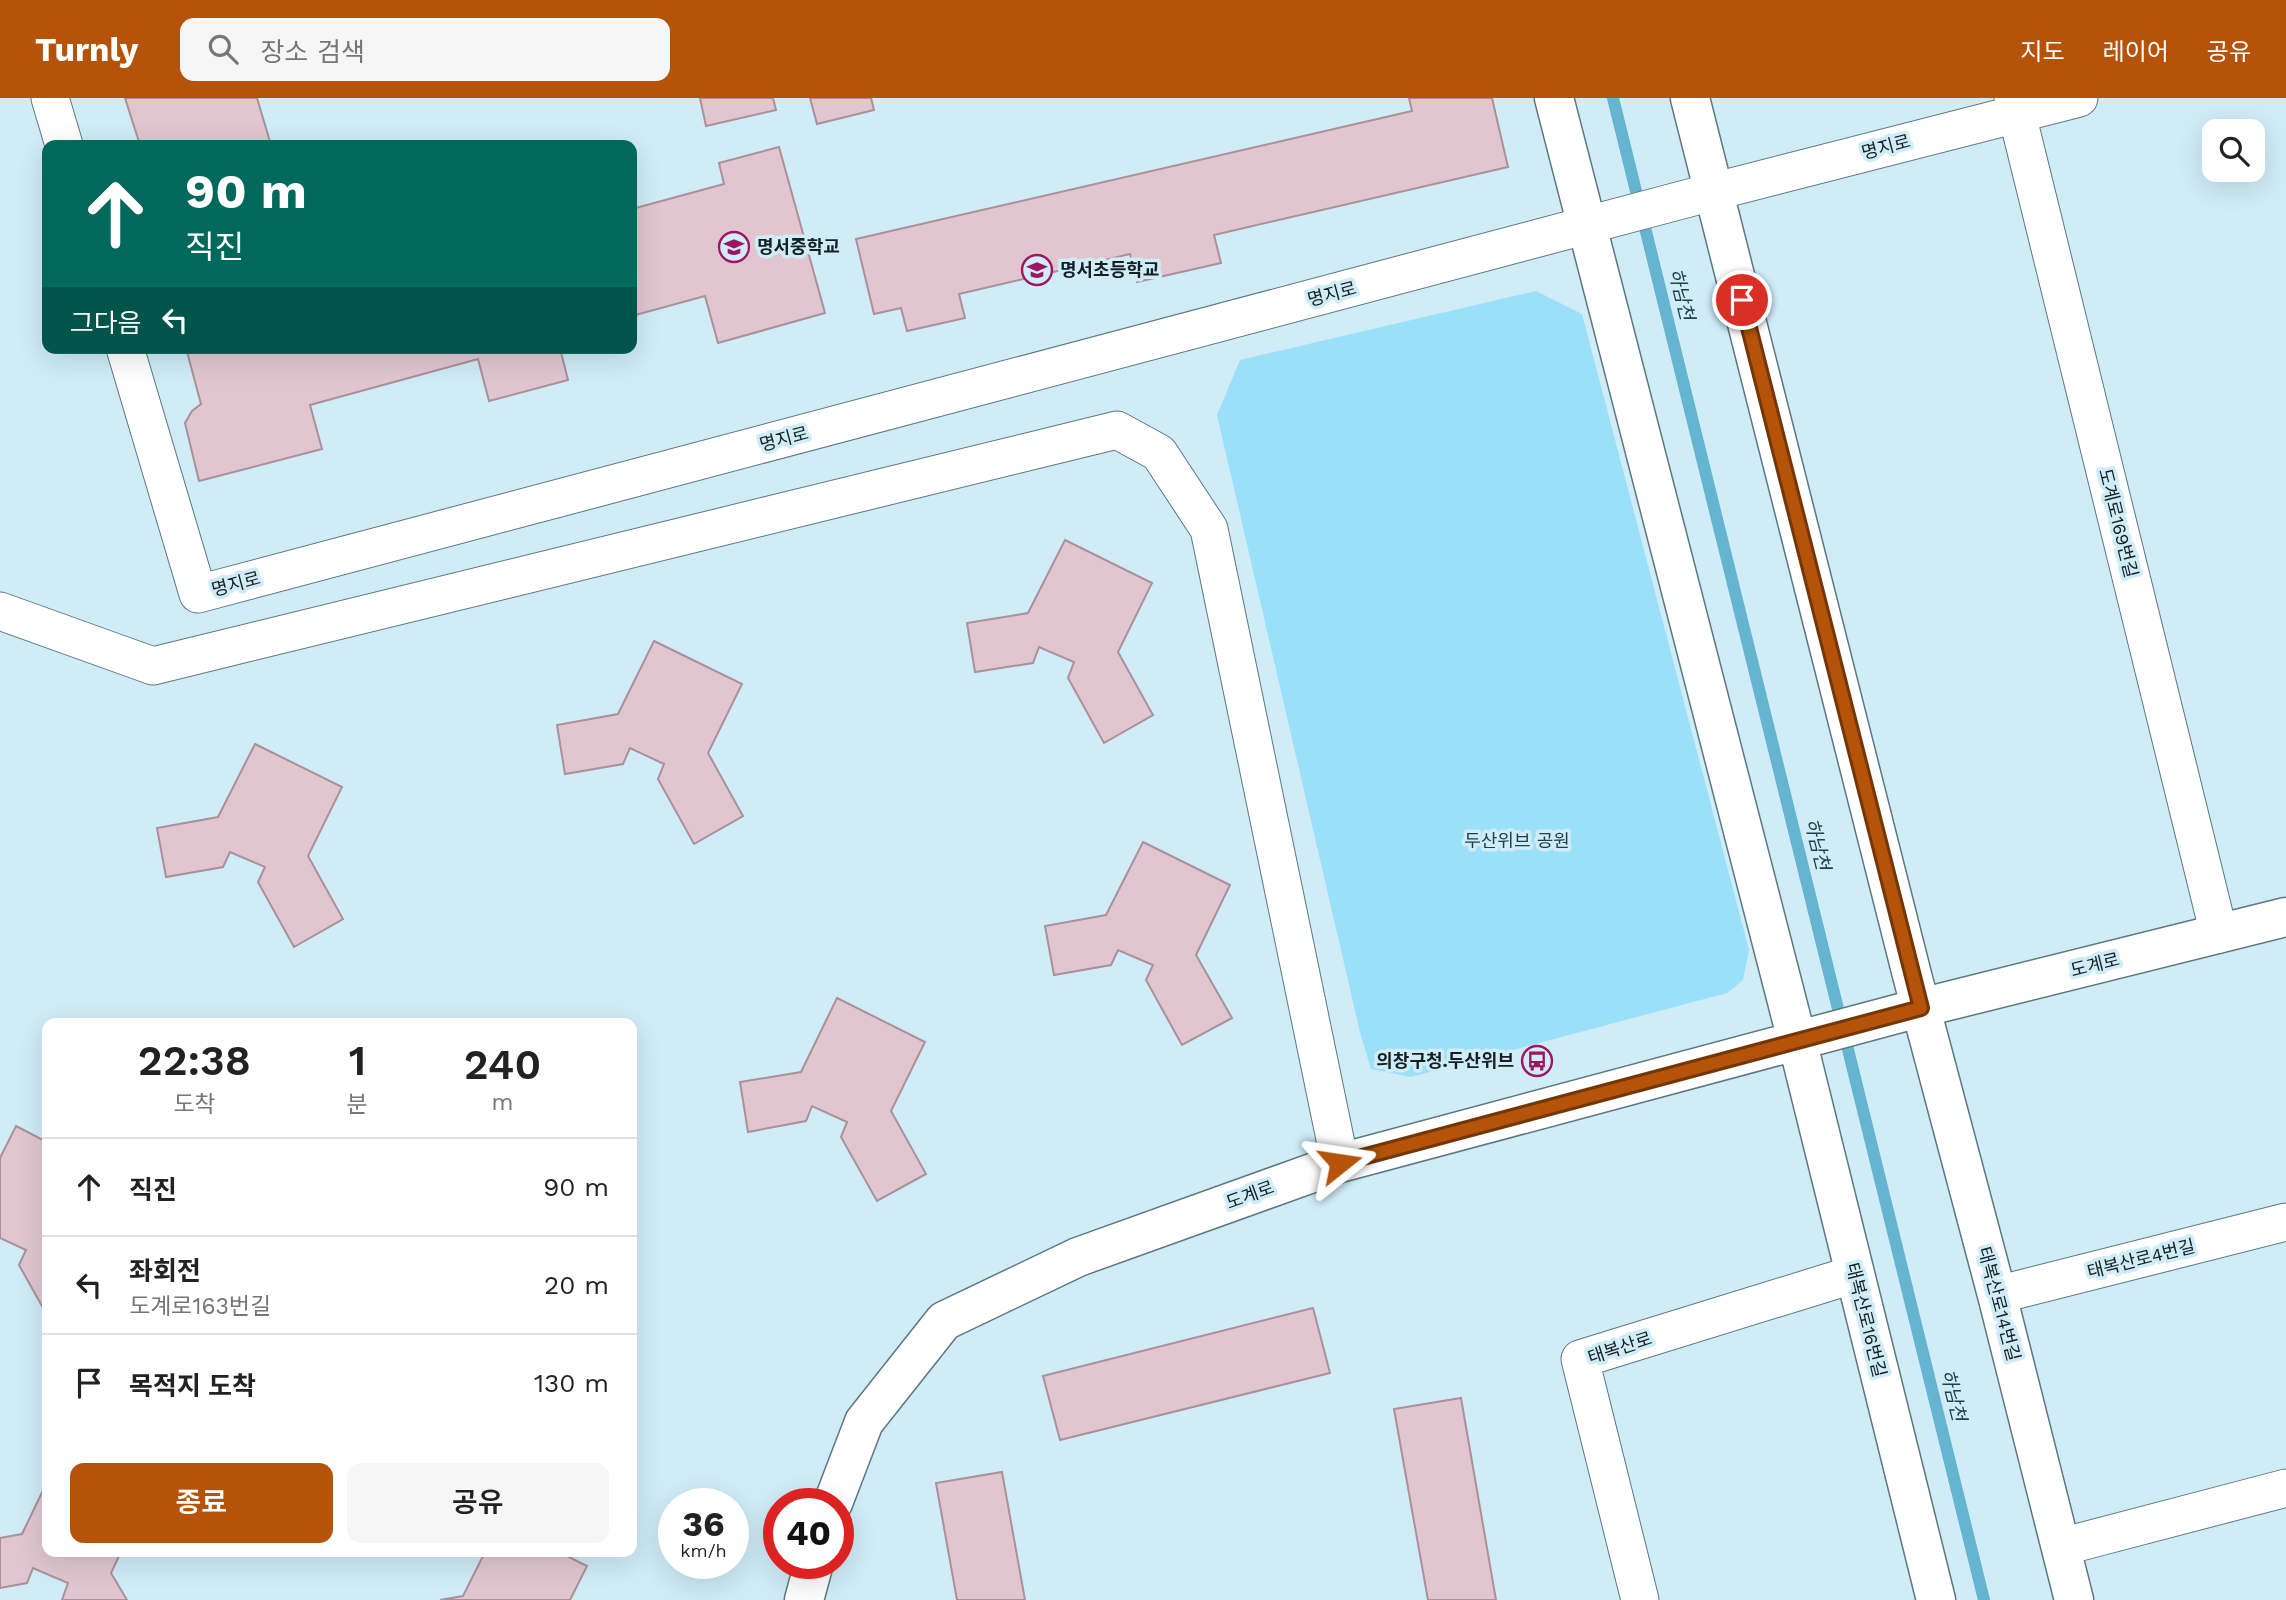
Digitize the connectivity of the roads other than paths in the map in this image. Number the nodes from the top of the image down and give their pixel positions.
1 (50, 98) edge
2 (1553, 98) edge
3 (1690, 98) edge
4 (2079, 98) edge
5 (2015, 106) edge
6 (63, 140) edge
7 (1704, 195) junction
8 (1602, 222) junction
9 (127, 354) edge
10 (0, 611) edge
11 (2286, 917) edge
12 (2219, 934) junction
13 (1913, 1010) junction
14 (1807, 1038) junction
15 (1340, 1163) junction
16 (2286, 1222) edge
17 (1855, 1274) junction
18 (1997, 1295) junction
19 (839, 1488) edge
20 (2286, 1488) edge
21 (2061, 1547) junction
22 (810, 1579) edge
23 (804, 1600) edge
24 (1640, 1600) edge
25 (1936, 1600) edge
26 (2074, 1600) edge

1 - 6 street
2 - 8 street, 태복산로16번길
3 - 7 street, 태복산로14번길
4 - 5 street, 명지로
5 - 7 street, 명지로
5 - 12 street, 도계로169번길
7 - 8 street, 명지로
7 - 13 street, 태복산로14번길
8 - 9 street, 명지로
8 - 14 street, 태복산로16번길
10 - 15 street
11 - 12 street, 도계로
12 - 13 street, 도계로
13 - 14 street, 도계로
13 - 18 street, 태복산로14번길
14 - 15 street, 도계로
14 - 17 street, 태복산로16번길
15 - 19 street, 도계로
16 - 18 street, 태복산로4번길
17 - 24 street, 태복산로
17 - 25 street, 태복산로16번길
18 - 21 street, 태복산로14번길
20 - 21 street
21 - 26 street, 태복산로14번길
22 - 23 street

